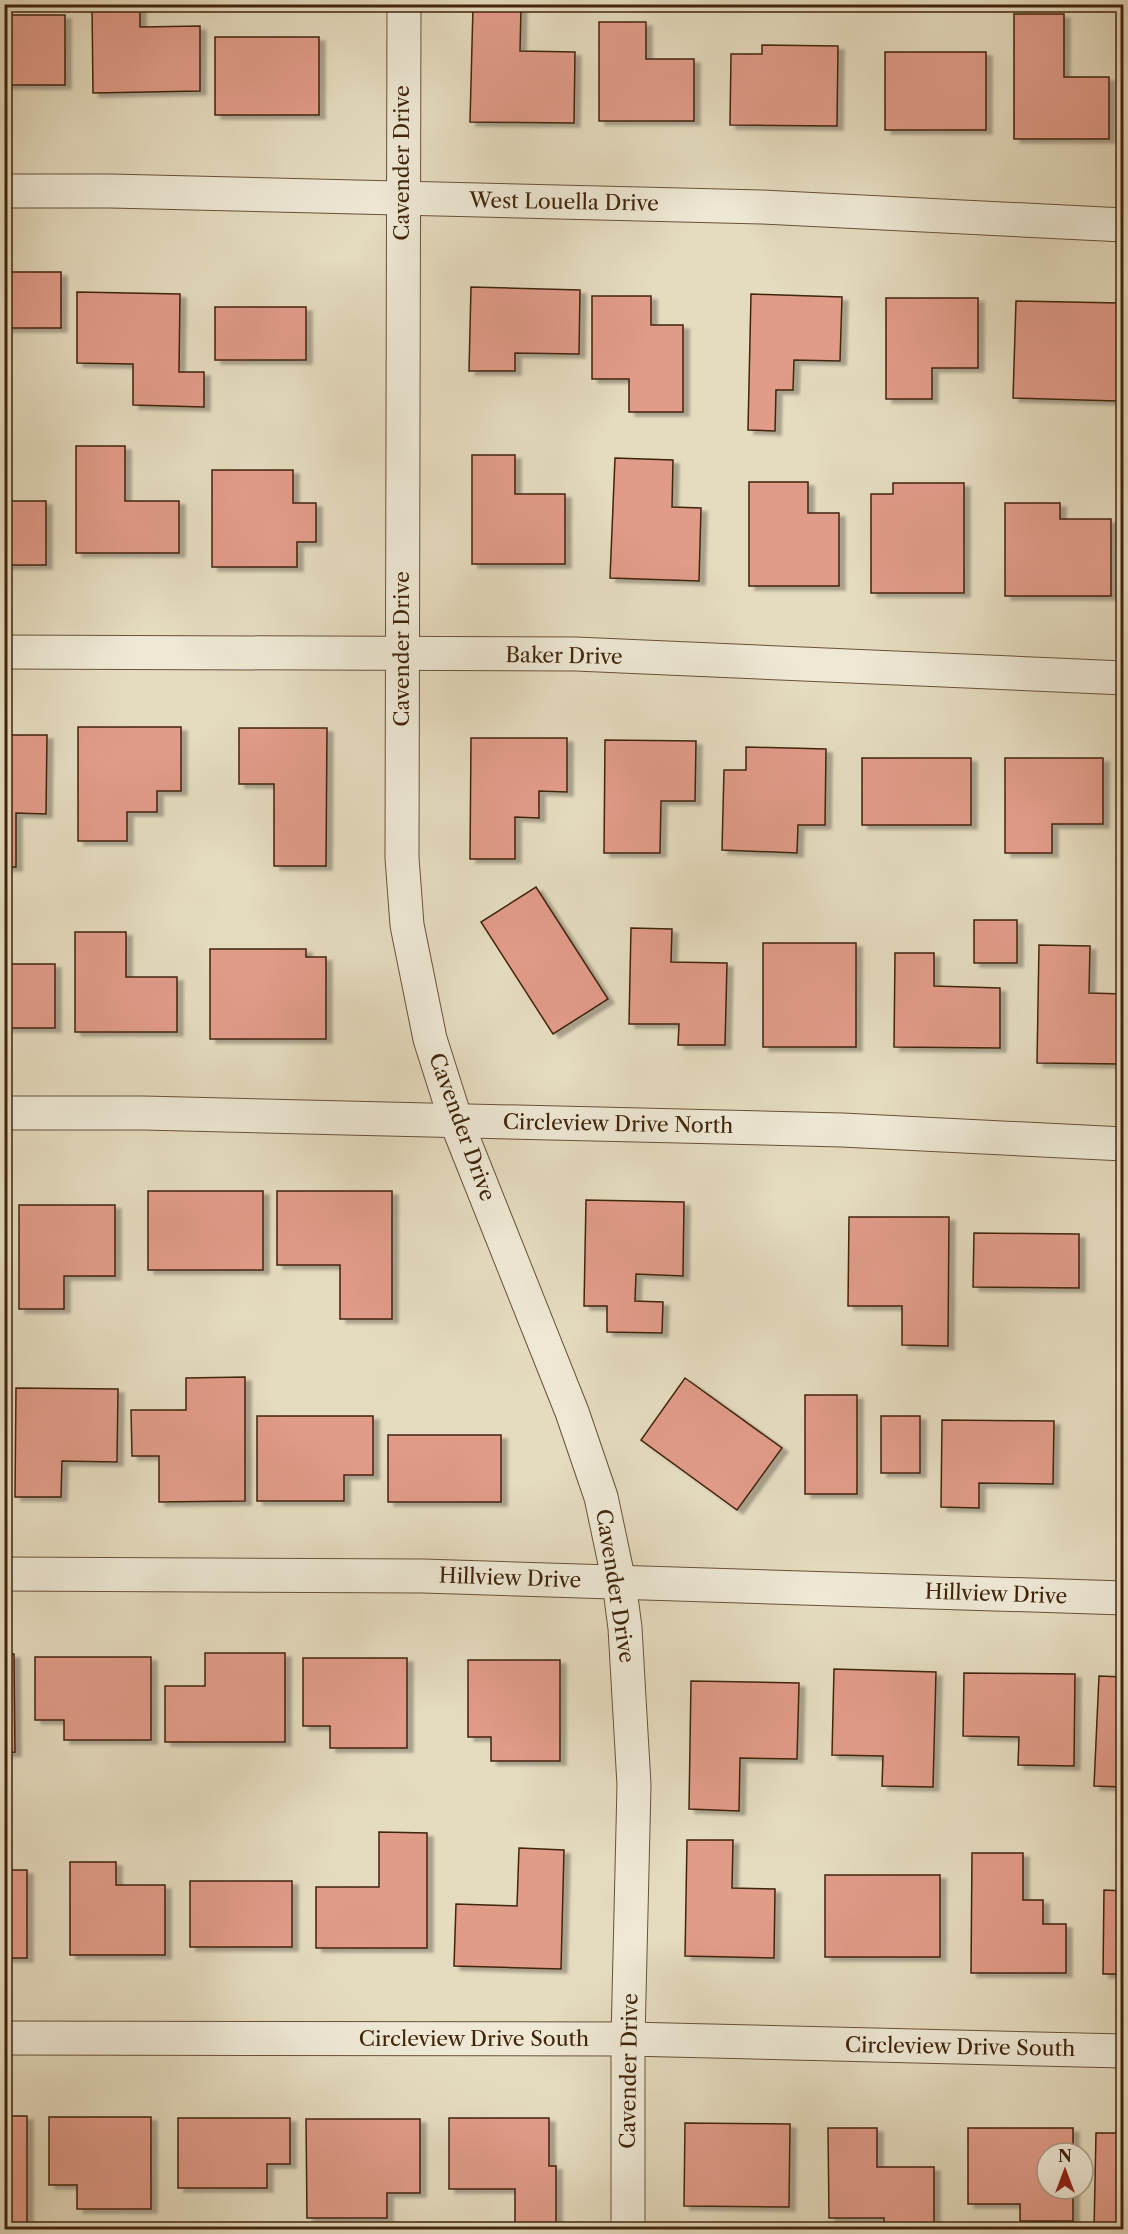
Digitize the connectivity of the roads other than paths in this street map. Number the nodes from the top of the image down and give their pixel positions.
1 (404, 4) edge
2 (4, 191) edge
3 (402, 198) junction
4 (1124, 225) edge
5 (4, 652) edge
6 (402, 654) junction
7 (1124, 678) edge
8 (4, 1113) edge
9 (456, 1121) junction
10 (1124, 1144) edge
11 (4, 1574) edge
12 (618, 1582) junction
13 (1124, 1598) edge
14 (4, 2038) edge
15 (628, 2039) junction
16 (1124, 2051) edge
17 (627, 2229) edge

1 - 3 street, Cavender Drive
2 - 3 street, West Louella Drive
3 - 4 street, West Louella Drive
3 - 6 street, Cavender Drive
5 - 6 street, Baker Drive
6 - 7 street, Baker Drive
6 - 9 street, Cavender Drive
8 - 9 street, Circleview Drive North
9 - 10 street, Circleview Drive North
9 - 12 street, Cavender Drive
11 - 12 street, Hillview Drive
12 - 13 street, Hillview Drive
12 - 15 street, Cavender Drive
14 - 15 street, Circleview Drive South
15 - 16 street, Circleview Drive South
15 - 17 street, Cavender Drive

